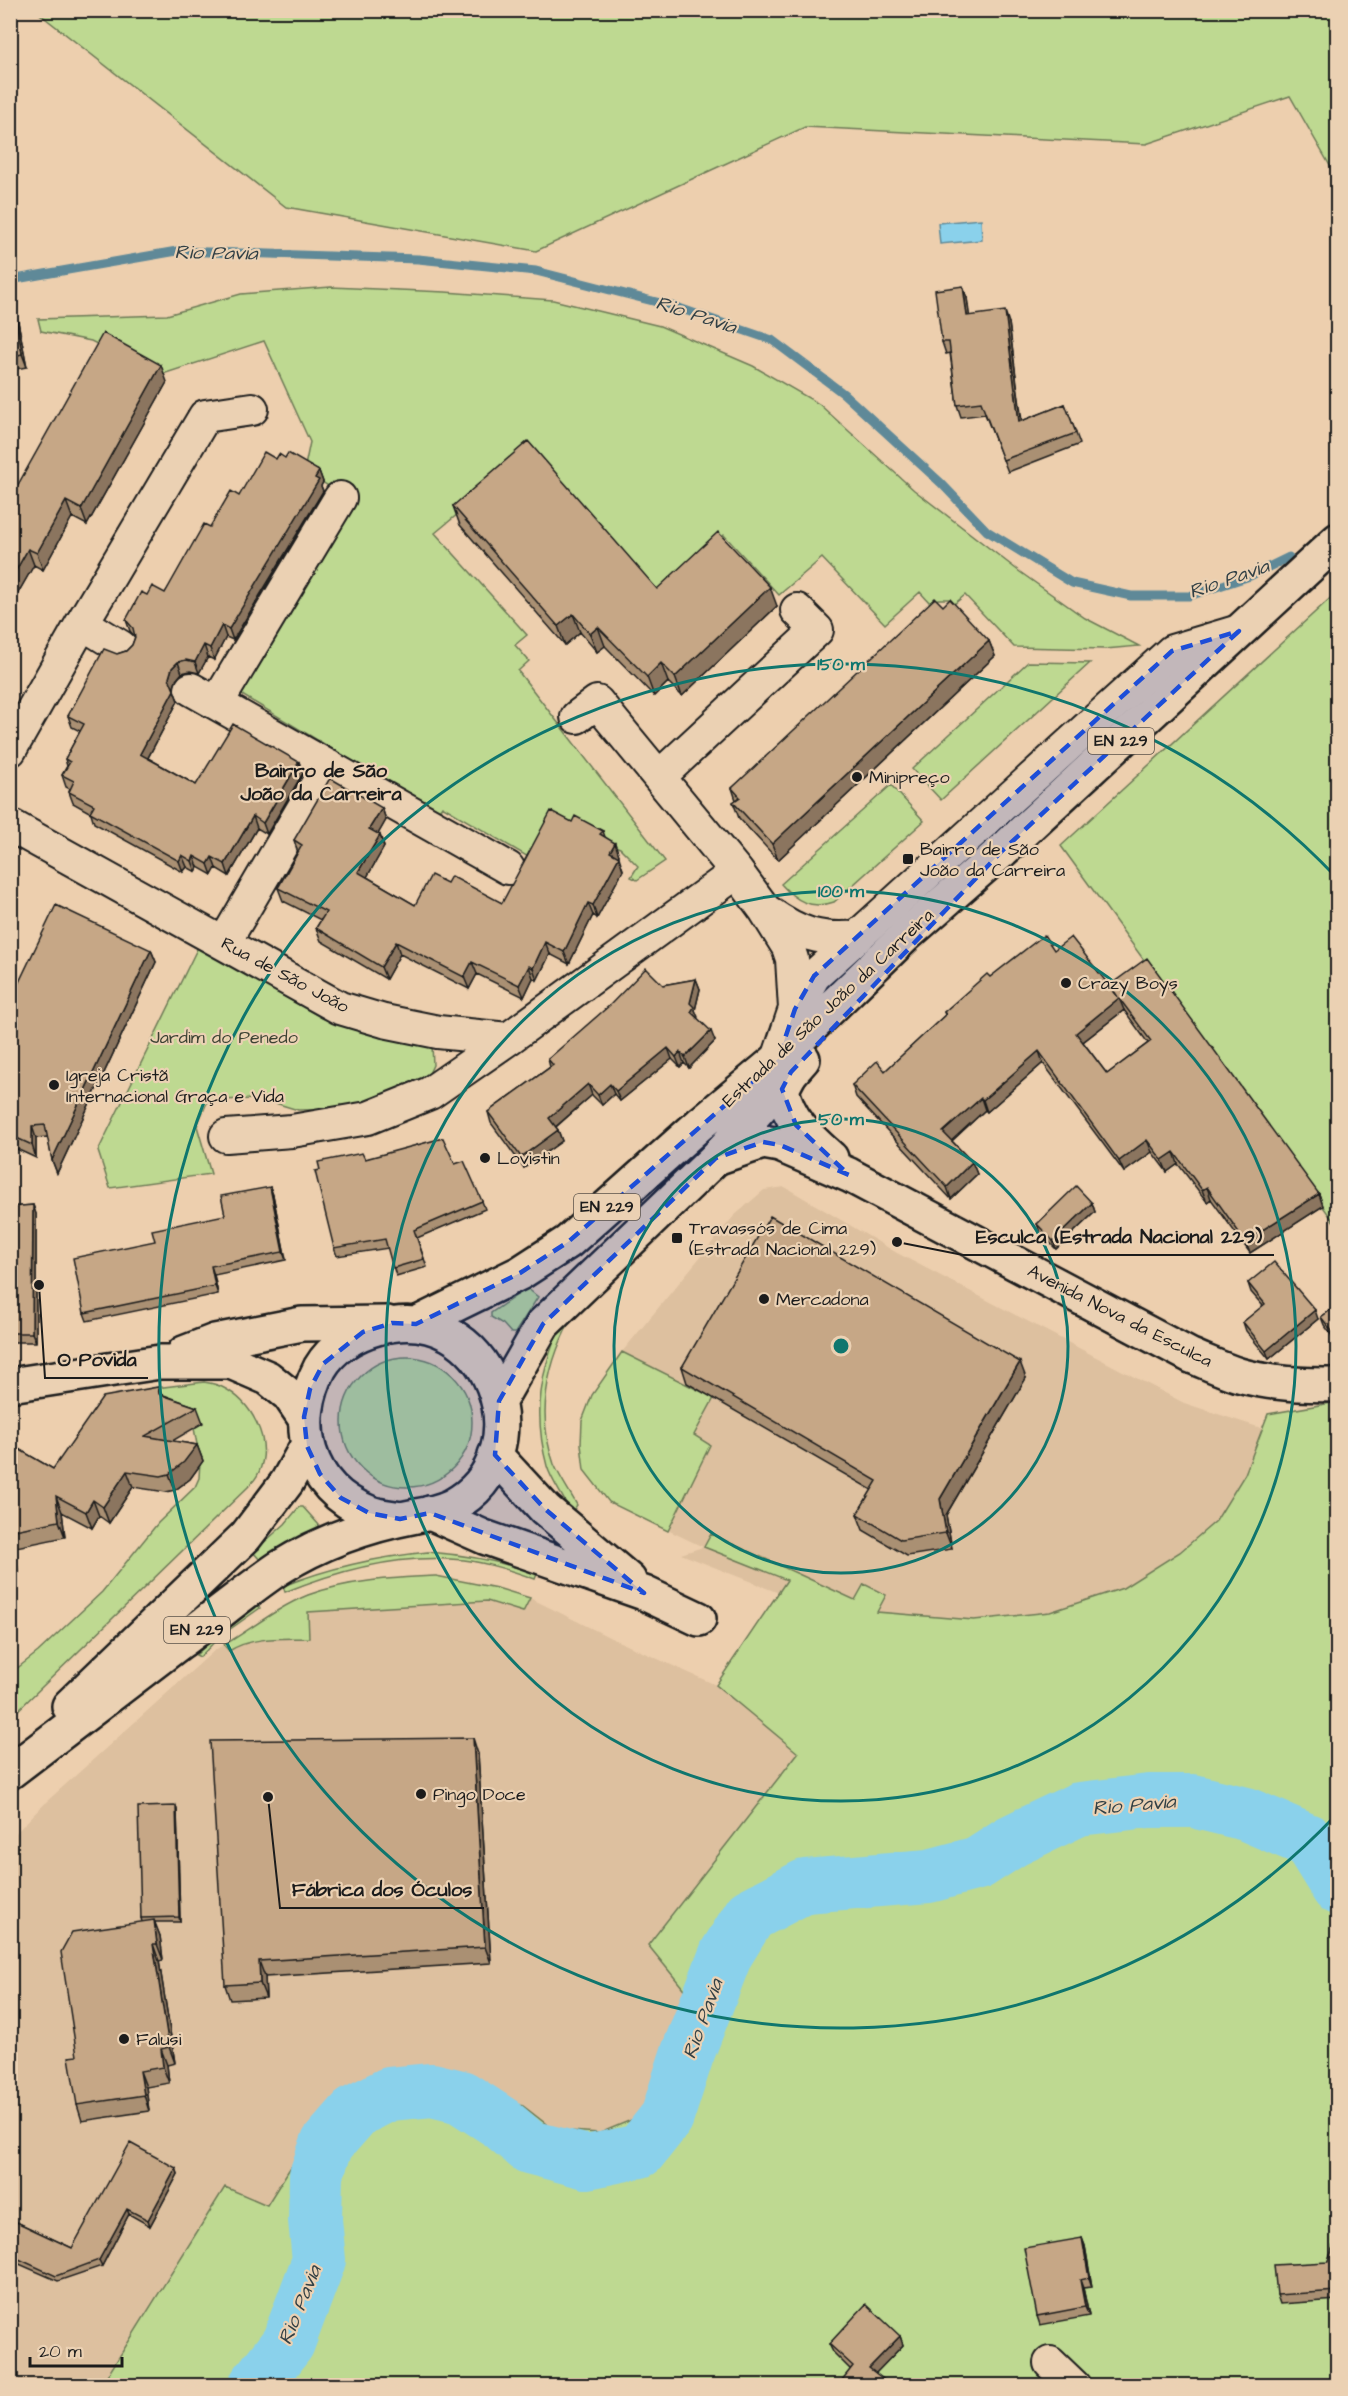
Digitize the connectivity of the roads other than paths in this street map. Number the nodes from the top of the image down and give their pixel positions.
1 (252, 409) dead end
2 (340, 498) dead end
3 (1338, 540) edge
4 (797, 610) dead end
5 (82, 623) junction
6 (1239, 631) junction
7 (121, 647) dead end
8 (577, 717) dead end
9 (10, 750) edge
10 (328, 766) junction
11 (659, 777) junction
12 (10, 825) edge
13 (508, 868) dead end
14 (736, 872) junction
15 (765, 910) junction
16 (858, 937) junction
17 (224, 943) junction
18 (795, 1009) junction
19 (508, 1039) junction
20 (785, 1066) junction
21 (226, 1136) dead end
22 (716, 1158) junction
23 (849, 1175) junction
24 (404, 1324) junction
25 (160, 1362) junction
26 (10, 1384) edge
27 (1338, 1385) edge
28 (499, 1401) junction
29 (306, 1431) junction
30 (495, 1455) junction
31 (415, 1516) junction
32 (644, 1593) junction
33 (699, 1619) dead end
34 (10, 1764) edge
35 (10, 1772) edge
36 (1050, 2363) dead end
37 (1074, 2385) edge

1 - 5 street
2 - 10 street
3 - 6 main road, Estrada de São João da Carreira / EN 229
4 - 11 street
5 - 7 street
5 - 9 street
6 - 16 street
6 - 20 main road, Estrada de São João da Carreira / EN 229
8 - 11 street
10 - 13 street
10 - 17 street
11 - 14 street
12 - 17 street, Rua de São João
14 - 15 street
14 - 19 street
15 - 16 street
15 - 18 street
16 - 18 street
17 - 19 street, Rua de São João
18 - 20 street
19 - 21 street
20 - 22 main road, Estrada de São João da Carreira / EN 229
20 - 23 main road, Avenida Nova da Esculca
20 - 24 main road, Estrada de São João da Carreira / EN 229
22 - 23 main road, Avenida Nova da Esculca
22 - 28 main road, Estrada de São João da Carreira / EN 229
23 - 27 main road, Avenida Nova da Esculca
24 - 25 main road
24 - 28 main road, EN 229
24 - 29 main road, EN 229
25 - 26 main road
25 - 29 main road
28 - 30 main road, EN 229
29 - 31 main road
29 - 34 main road, EN 229
30 - 31 main road, EN 229
30 - 32 main road
31 - 32 main road
31 - 35 main road, EN 229
32 - 33 main road
36 - 37 street

